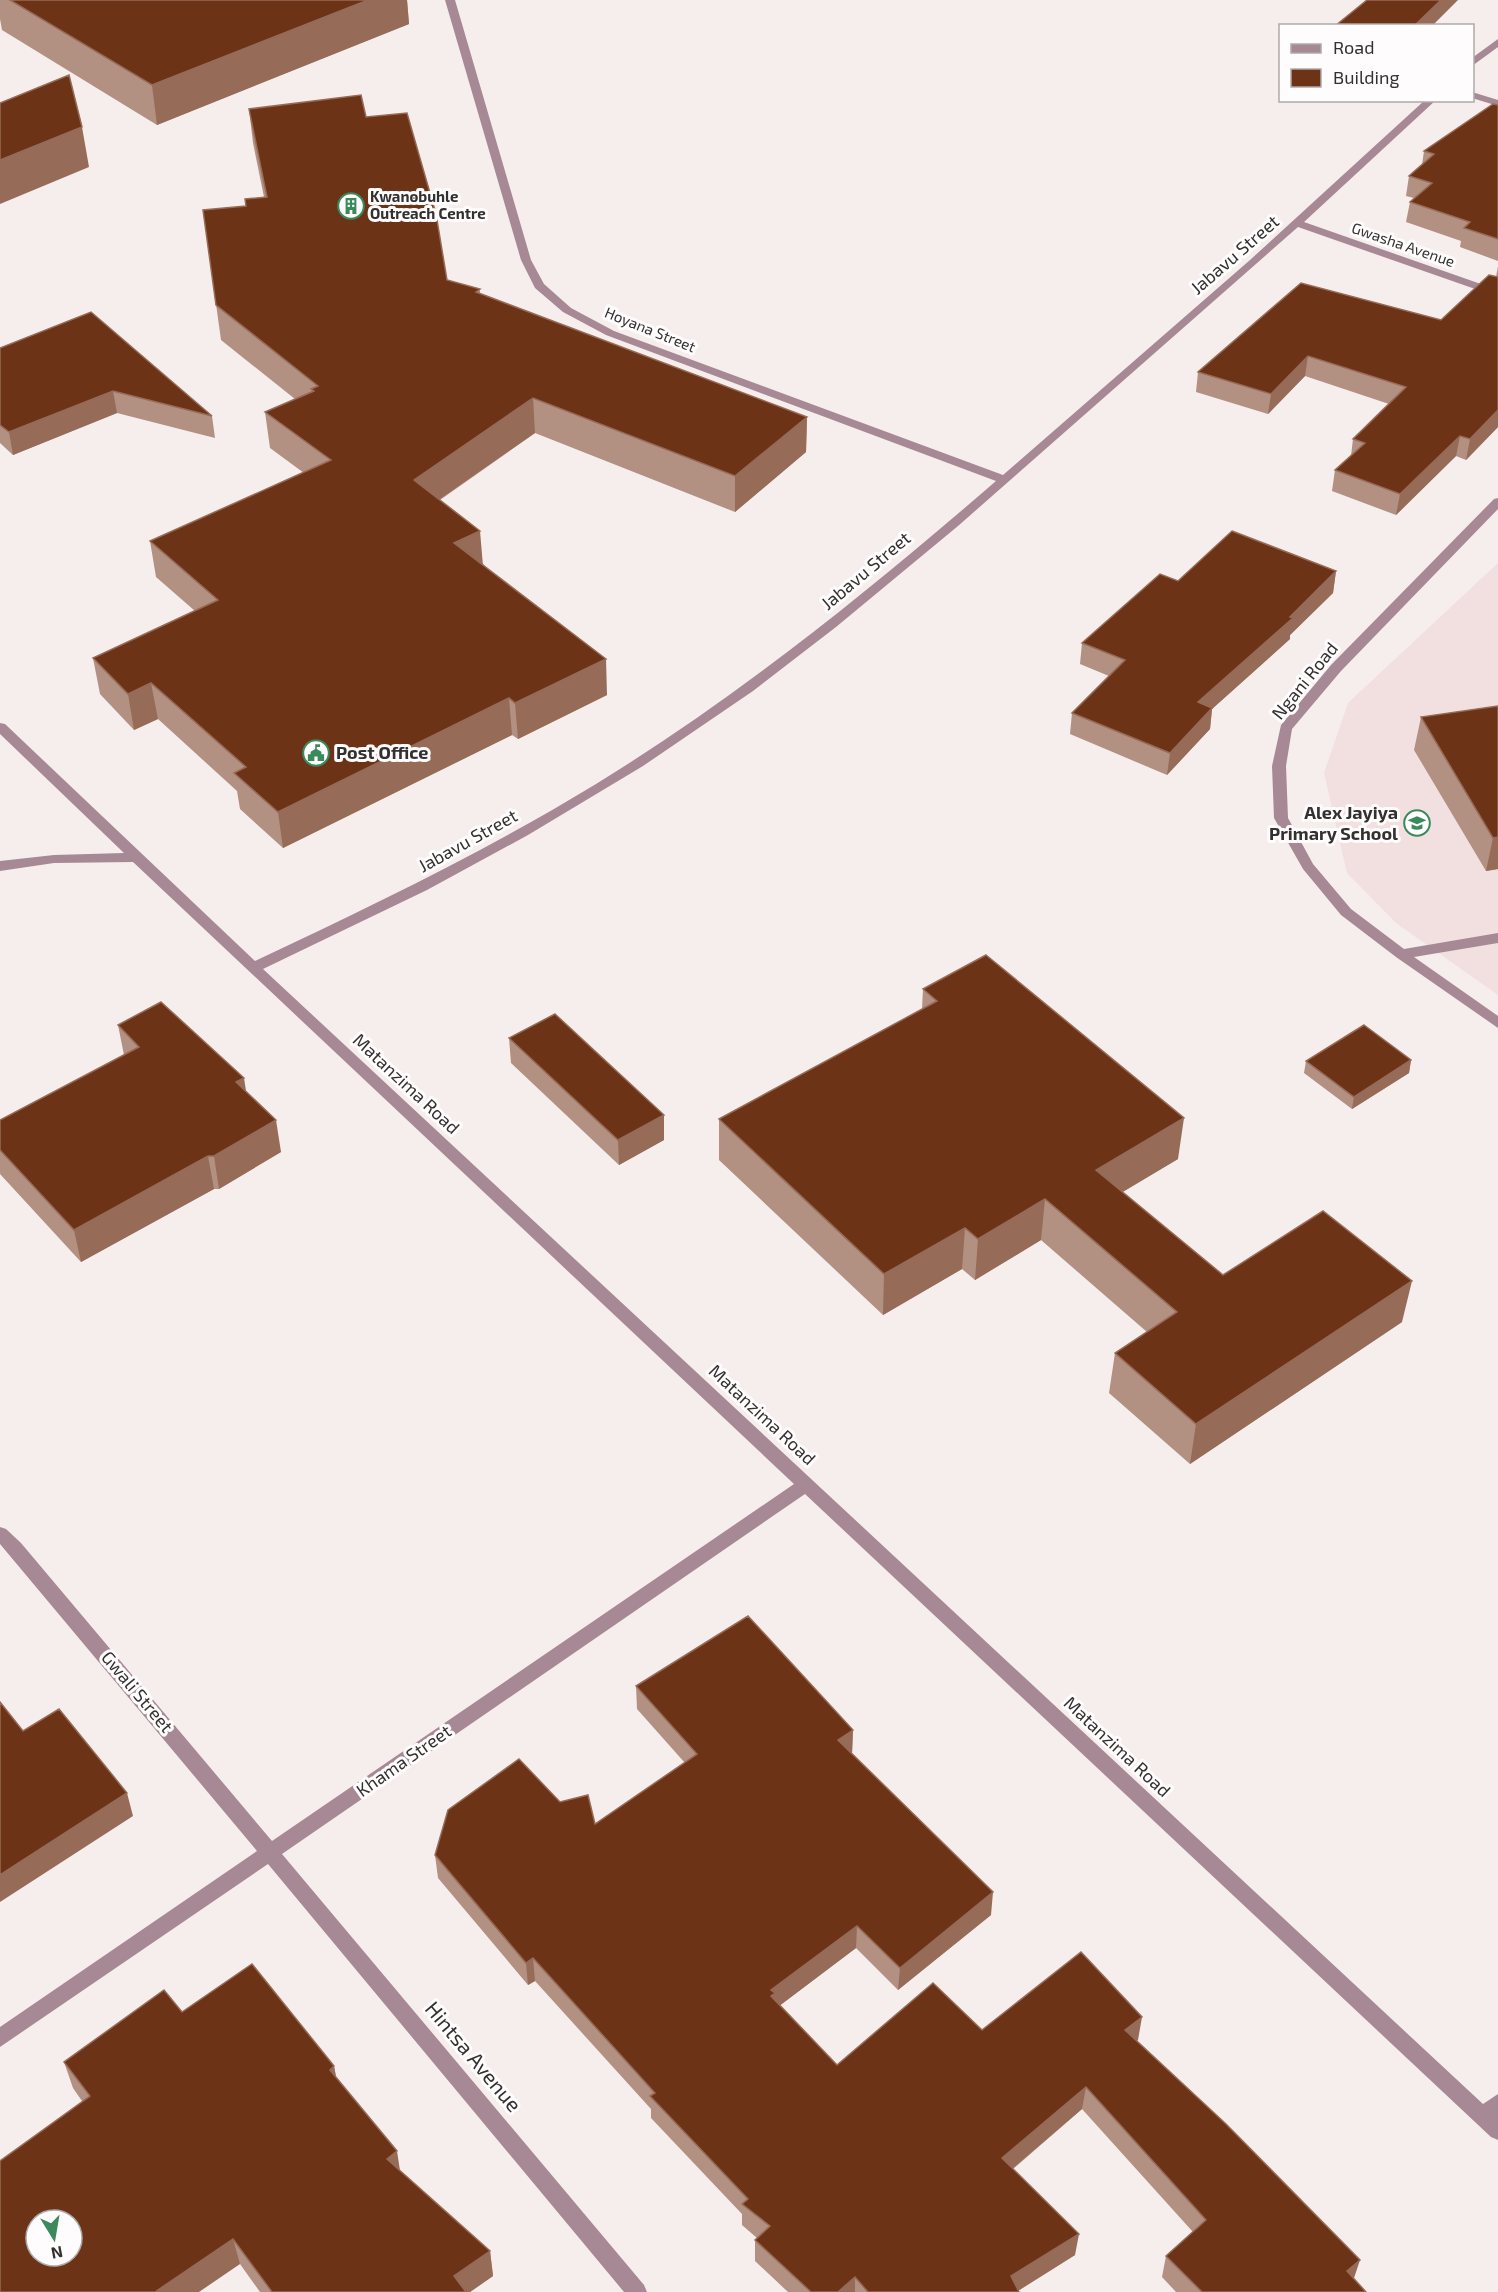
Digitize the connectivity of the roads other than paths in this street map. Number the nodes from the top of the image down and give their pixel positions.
1 (450, 0) edge
2 (1498, 42) edge
3 (1474, 62) edge
4 (1474, 95) edge
5 (1429, 102) edge
6 (1498, 103) edge
7 (1299, 224) junction
8 (1498, 294) edge
9 (1004, 480) junction
10 (1498, 502) edge
11 (0, 727) edge
12 (137, 857) junction
13 (0, 866) edge
14 (1498, 938) edge
15 (1401, 954) junction
16 (253, 968) junction
17 (1498, 1023) edge
18 (807, 1484) junction
19 (0, 1534) edge
20 (271, 1852) junction
21 (0, 2038) edge
22 (1498, 2103) edge
23 (1483, 2116) junction
24 (1498, 2131) edge
25 (637, 2292) edge

1 - 9 street, Hoyana Street
2 - 3 street
4 - 6 street
5 - 7 street, Jabavu Street
7 - 8 street, Gwasha Avenue
7 - 9 street, Jabavu Street
9 - 16 street, Jabavu Street
10 - 15 street, Ngani Road
11 - 12 street, Matanzima Road
12 - 13 street
12 - 16 street, Matanzima Road
14 - 15 street
15 - 17 street, Ngani Road
16 - 18 street, Matanzima Road
18 - 20 street, Khama Street
18 - 23 street, Matanzima Road
19 - 20 street, Gwali Street
20 - 21 street, Khama Street
20 - 25 street, Hintsa Avenue
22 - 23 street
23 - 24 street, Matanzima Road

